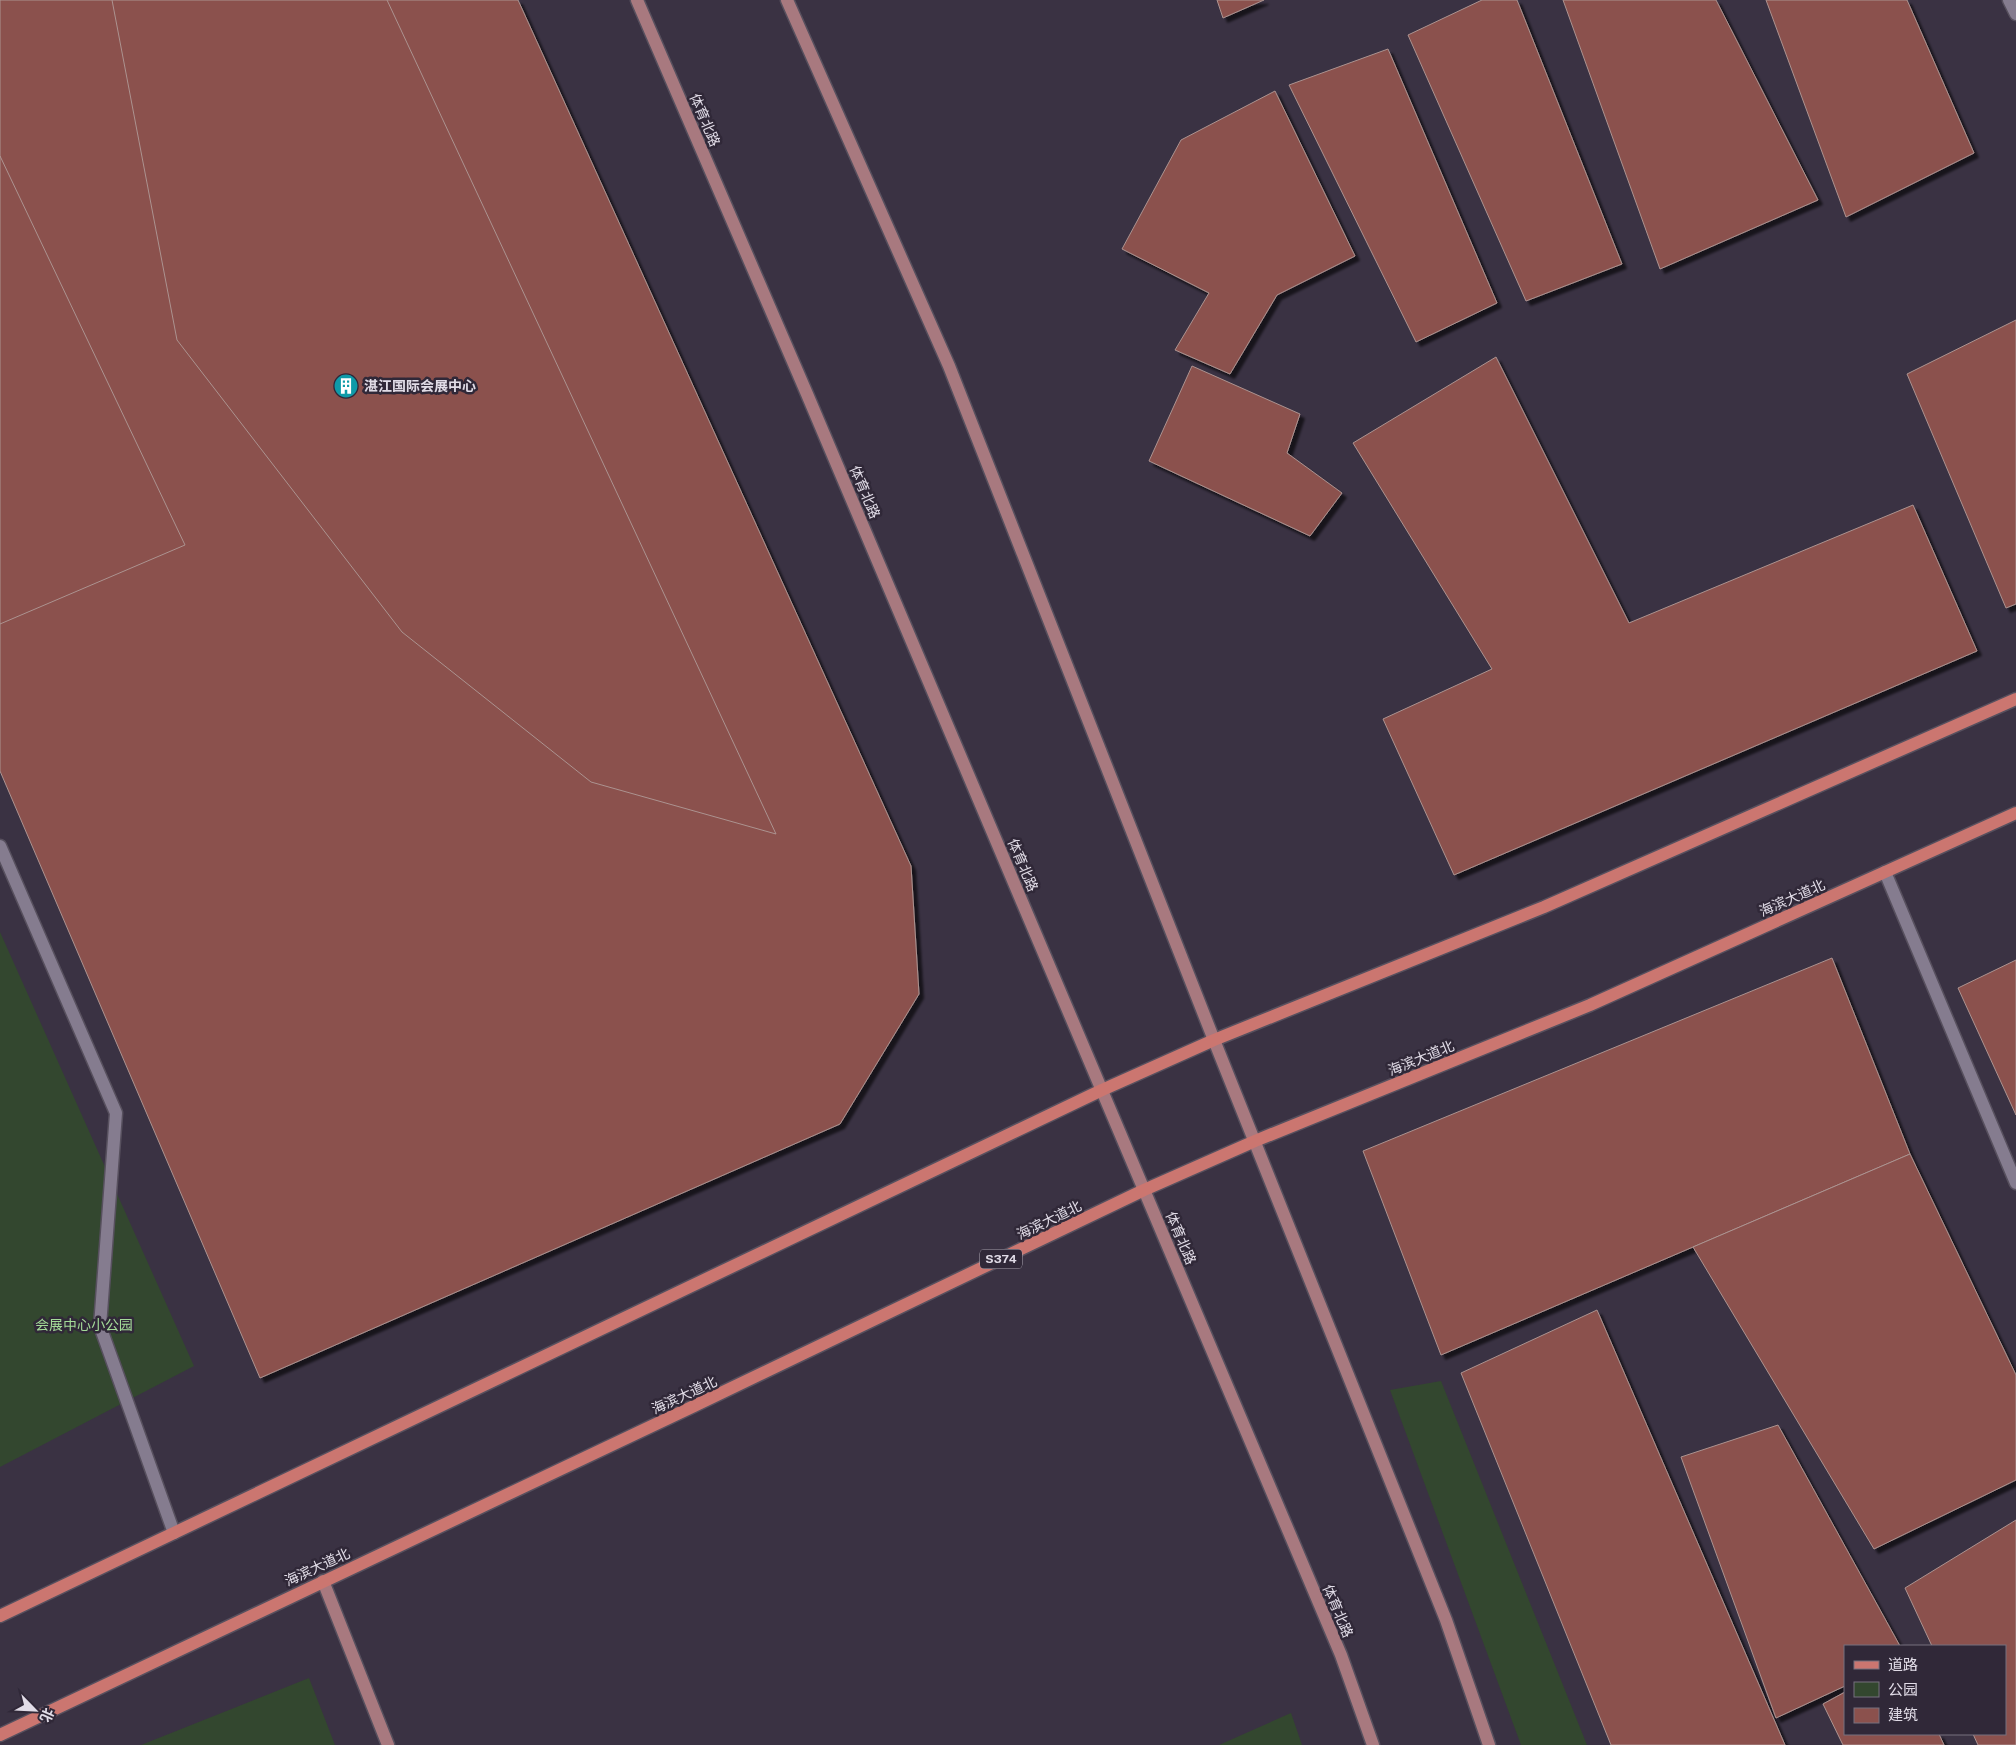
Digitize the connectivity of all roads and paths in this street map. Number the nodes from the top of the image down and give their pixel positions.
1 (637, 0) edge
2 (787, 0) edge
3 (2009, 0) edge
4 (2016, 14) edge
5 (2016, 699) edge
6 (2016, 813) edge
7 (0, 846) edge
8 (1885, 872) junction
9 (1214, 1040) junction
10 (1102, 1090) junction
11 (1255, 1141) junction
12 (2016, 1184) edge
13 (1144, 1190) junction
14 (174, 1533) junction
15 (323, 1581) junction
16 (0, 1616) edge
17 (0, 1735) edge
18 (388, 1745) edge
19 (1373, 1745) edge
20 (1489, 1745) edge

1 - 10 main road, 体育北路
2 - 9 main road
3 - 4 street
5 - 9 main road
6 - 8 main road, 海滨大道北 / S374
7 - 14 street
8 - 11 main road, 海滨大道北 / S374
8 - 12 street
9 - 10 main road
9 - 11 main road
10 - 13 main road, 体育北路
10 - 14 main road
11 - 13 main road, 海滨大道北 / S374
11 - 20 main road
13 - 15 main road, 海滨大道北 / S374
13 - 19 main road, 体育北路
14 - 16 main road
15 - 17 main road, 海滨大道北 / S374
15 - 18 main road

